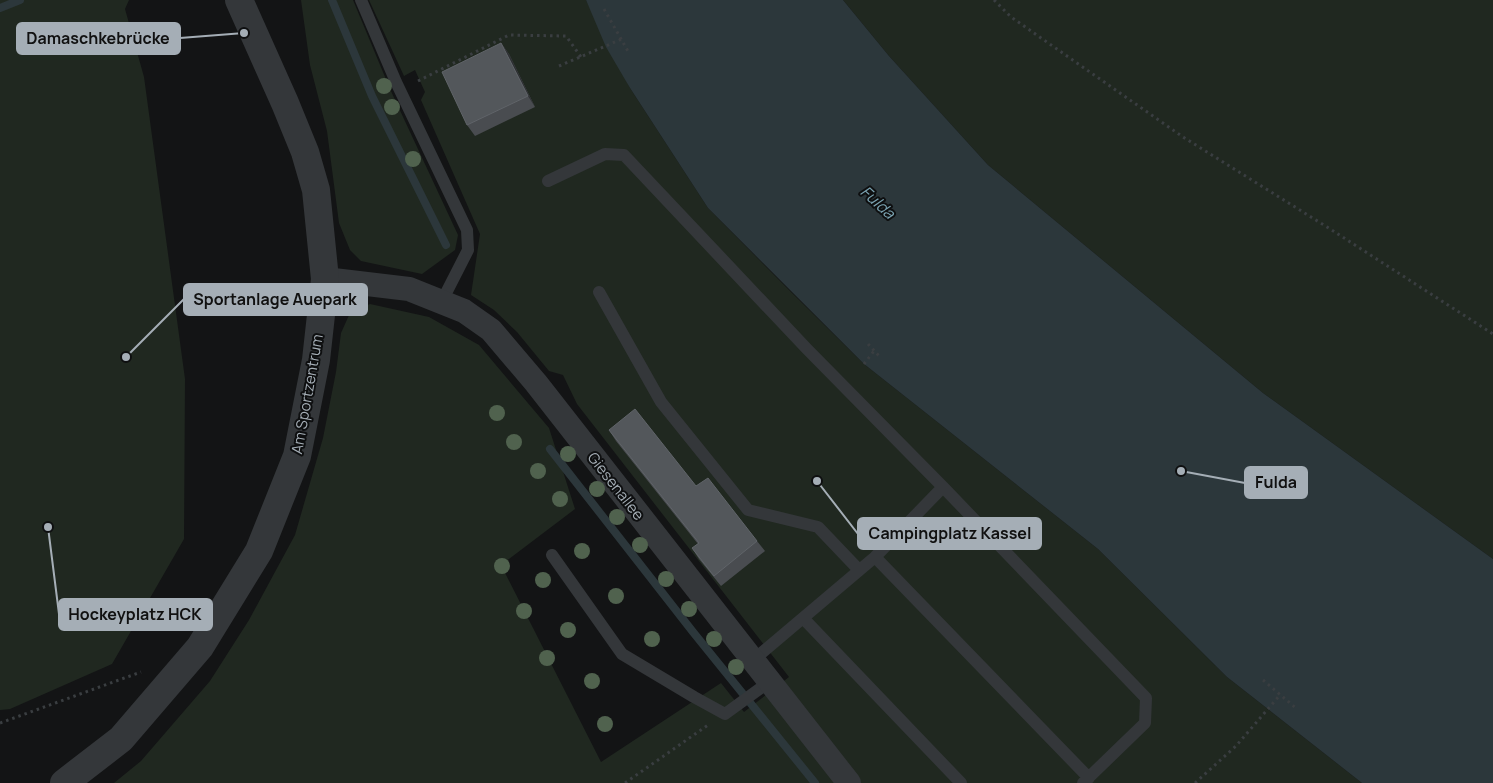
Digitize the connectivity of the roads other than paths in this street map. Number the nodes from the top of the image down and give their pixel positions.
1 (239, 0) edge
2 (361, 0) edge
3 (548, 181) dead end
4 (325, 279) junction
5 (599, 292) dead end
6 (442, 301) junction
7 (943, 487) junction
8 (552, 555) dead end
9 (876, 557) junction
10 (860, 570) junction
11 (802, 618) junction
12 (752, 661) junction
13 (763, 687) junction
14 (1086, 780) edge
15 (64, 783) edge
16 (849, 783) edge
17 (961, 783) edge

1 - 4 street, Am Sportzentrum
2 - 6 lane
3 - 7 lane
4 - 6 street, Giesenallee
4 - 15 street, Am Sportzentrum
5 - 10 lane
6 - 12 street, Giesenallee
7 - 9 lane
7 - 14 lane
8 - 13 lane
9 - 10 lane
9 - 14 lane
10 - 11 lane
11 - 12 lane
11 - 17 lane
12 - 13 street, Giesenallee
13 - 16 street, Giesenallee

